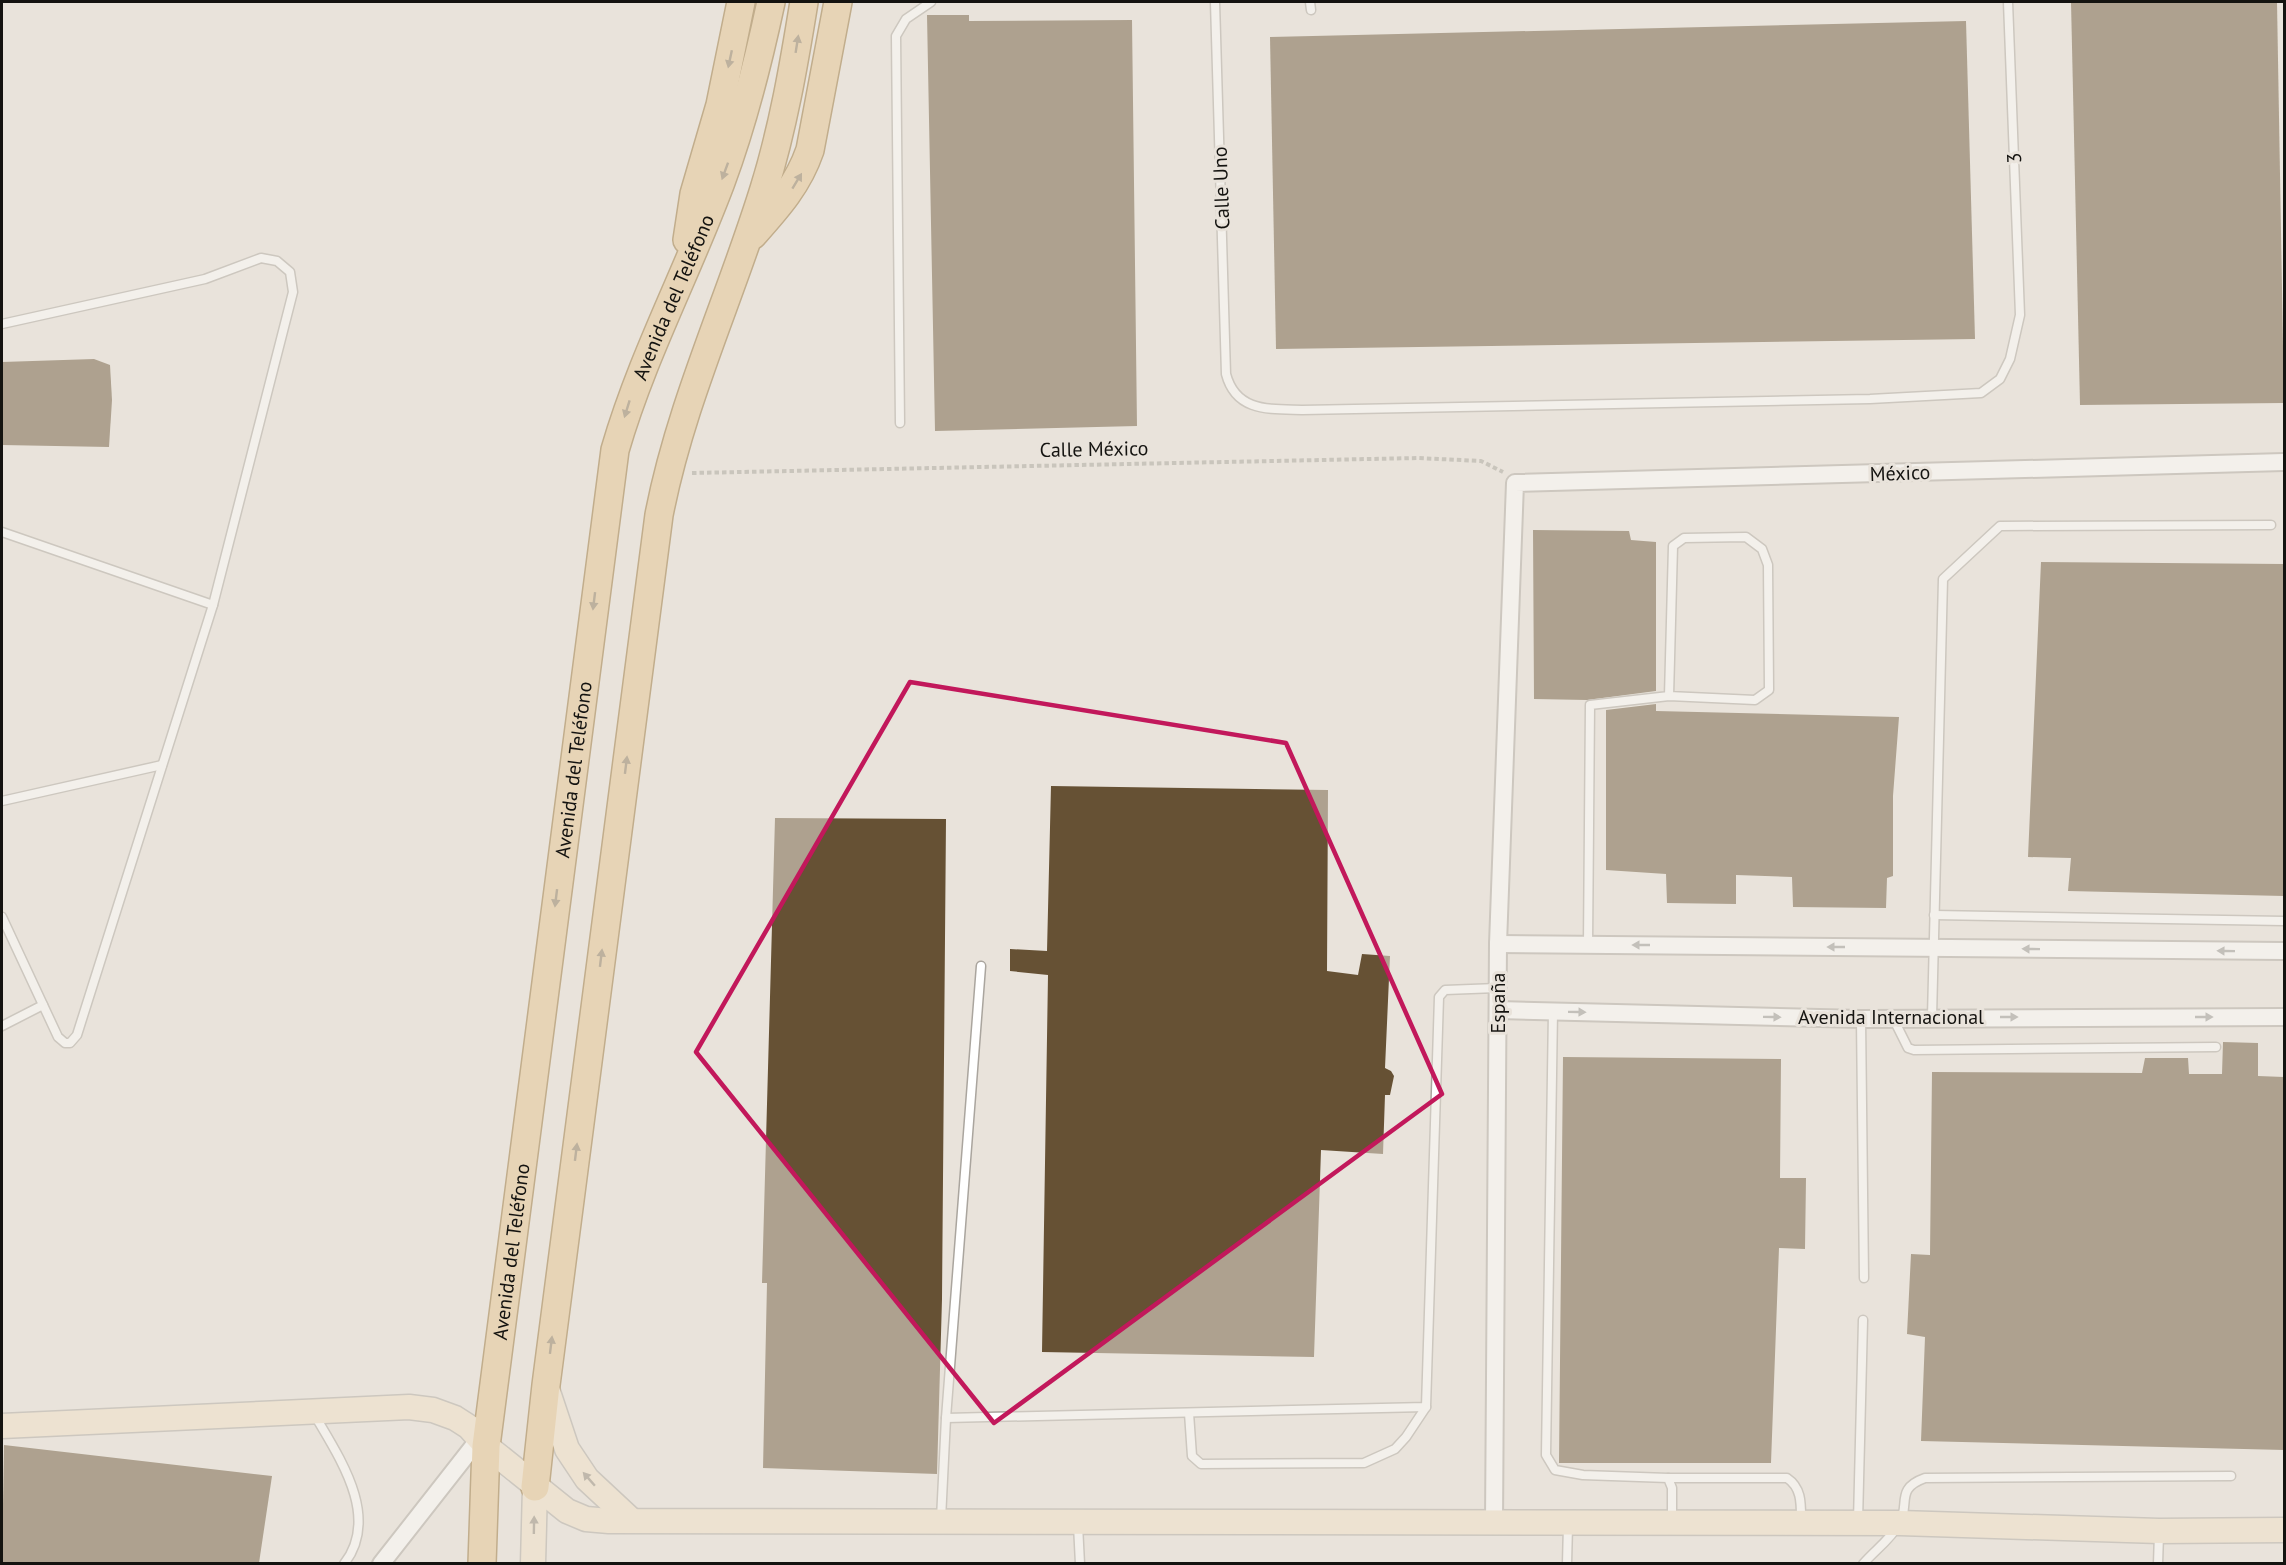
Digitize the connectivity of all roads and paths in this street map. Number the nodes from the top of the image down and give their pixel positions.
1 (741, 2) edge
2 (771, 2) edge
3 (804, 2) edge
4 (838, 2) edge
5 (931, 2) edge
6 (1215, 2) edge
7 (2008, 2) edge
8 (746, 242) junction
9 (684, 269) junction
10 (2, 324) edge
11 (1226, 374) joint
12 (900, 423) dead end
13 (2284, 462) edge
14 (667, 474) junction
15 (1515, 483) junction
16 (2271, 525) dead end
17 (2, 532) edge
18 (213, 605) junction
19 (1669, 696) junction
20 (162, 765) junction
21 (2, 801) edge
22 (1934, 915) junction
23 (2, 917) edge
24 (2284, 921) edge
25 (1498, 944) junction
26 (1588, 945) junction
27 (1933, 948) junction
28 (2284, 951) edge
29 (981, 966) dead end
30 (1497, 988) junction
31 (43, 1005) junction
32 (1498, 1010) junction
33 (1553, 1011) junction
34 (1932, 1017) junction
35 (2284, 1017) edge
36 (1893, 1018) junction
37 (1861, 1019) junction
38 (2, 1026) edge
39 (2216, 1047) dead end
40 (1864, 1278) dead end
41 (1863, 1320) dead end
42 (546, 1385) junction
43 (1426, 1407) junction
44 (312, 1411) junction
45 (1189, 1413) junction
46 (946, 1418) junction
47 (2, 1426) edge
48 (483, 1442) junction
49 (2231, 1476) dead end
50 (1668, 1478) junction
51 (535, 1487) junction
52 (631, 1520) junction
53 (941, 1522) junction
54 (1077, 1523) junction
55 (1494, 1523) junction
56 (1900, 1523) junction
57 (1568, 1524) junction
58 (1672, 1524) junction
59 (1801, 1524) junction
60 (1858, 1524) junction
61 (2284, 1530) edge
62 (2159, 1531) junction
63 (344, 1563) edge
64 (381, 1563) edge
65 (482, 1563) edge
66 (533, 1563) edge
67 (1080, 1563) edge
68 (1567, 1563) edge
69 (1863, 1563) edge
70 (2158, 1563) edge

1 -> 9 main road
2 -> 9 main road, Avenida del Teléfono
8 -> 3 main road
8 -> 4 main road
5 - 12 lane
6 - 11 lane, Calle Uno
7 - 11 lane, 3
8 - 14 main road
9 -> 48 main road, Avenida del Teléfono
10 - 18 lane
13 - 15 street, México
14 - 15 path, Calle México
42 -> 14 main road
15 - 25 street, España
16 - 22 lane
17 - 18 lane
18 - 20 lane
19 - 19 lane
19 - 26 lane
20 - 21 lane
20 - 31 lane
22 - 24 lane
22 - 27 lane
23 - 31 lane
25 - 26 street
25 - 30 street, España
27 -> 26 street
28 -> 27 street
27 - 34 lane
29 - 46 lane
30 - 32 street, España
30 - 43 lane
31 - 38 lane
32 - 33 street, Avenida Internacional
32 - 55 street, España
33 -> 37 street, Avenida Internacional
33 - 50 lane
34 -> 35 street, Avenida Internacional
34 - 36 street, Avenida Internacional
36 - 37 street, Avenida Internacional
36 - 39 lane
37 - 40 lane
41 - 60 lane
42 - 51 main road
52 -> 42 main road
43 - 45 lane
43 - 45 lane
44 - 47 main road
44 - 48 main road
44 - 63 lane
45 - 46 lane
46 - 53 lane
48 - 51 main road
48 - 64 street
48 - 65 main road, Avenida del Teléfono
49 - 56 lane
50 - 58 lane
50 - 59 lane
51 - 52 main road
66 -> 51 main road
52 - 53 main road
53 - 54 main road
54 - 55 main road
54 - 67 lane
55 - 57 main road
56 - 60 main road
56 - 62 main road
56 - 69 lane
57 - 58 main road
57 - 68 lane
58 - 59 main road
59 - 60 main road
61 - 62 main road
62 - 70 lane

